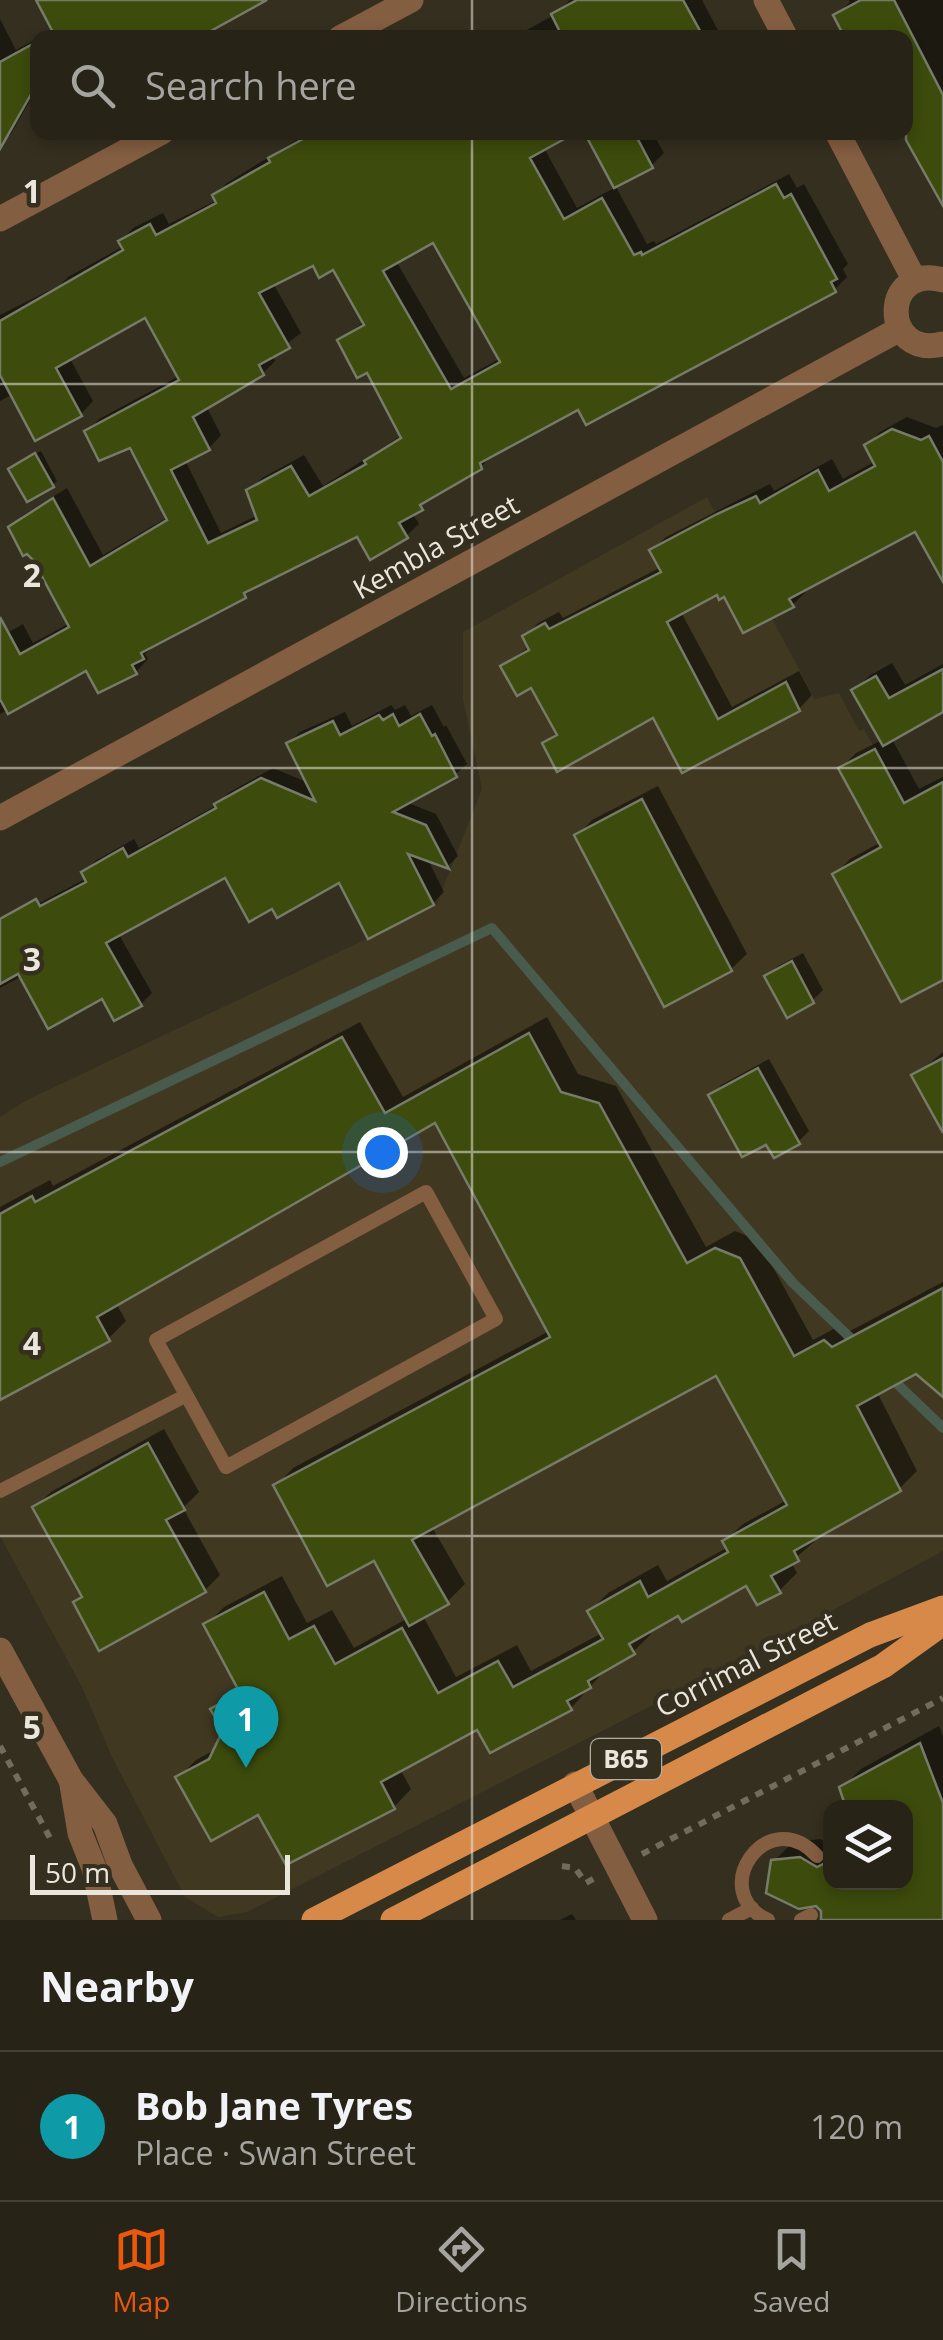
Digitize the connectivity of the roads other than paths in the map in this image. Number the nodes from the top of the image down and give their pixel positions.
1 (411, 0) edge
2 (766, 0) edge
3 (355, 30) edge
4 (782, 30) edge
5 (147, 140) edge
6 (841, 140) edge
7 (0, 218) edge
8 (943, 280) edge
9 (915, 281) junction
10 (900, 328) junction
11 (943, 344) edge
12 (0, 818) edge
13 (185, 1396) junction
14 (0, 1491) edge
15 (943, 1608) edge
16 (943, 1623) edge
17 (0, 1650) edge
18 (71, 1780) junction
19 (575, 1784) junction
20 (591, 1815) junction
21 (817, 1856) dead end
22 (752, 1908) junction
23 (105, 1920) edge
24 (149, 1920) edge
25 (314, 1920) edge
26 (393, 1920) edge
27 (645, 1920) edge
28 (729, 1920) edge
29 (768, 1920) edge

1 - 3 street
2 - 4 street
5 - 7 street
6 - 9 street
8 - 9 street
9 - 10 street
10 - 11 street
10 - 12 street, Kembla Street
13 - 13 lane
13 - 14 lane
15 - 19 main road, Corrimal Street / B65
16 - 20 main road, B65
17 - 18 street
18 - 23 street
18 - 24 street
19 - 20 street
19 - 25 main road, Corrimal Street / B65
20 - 26 main road, B65
20 - 27 street
21 - 22 lane
22 - 28 lane
22 - 29 lane

